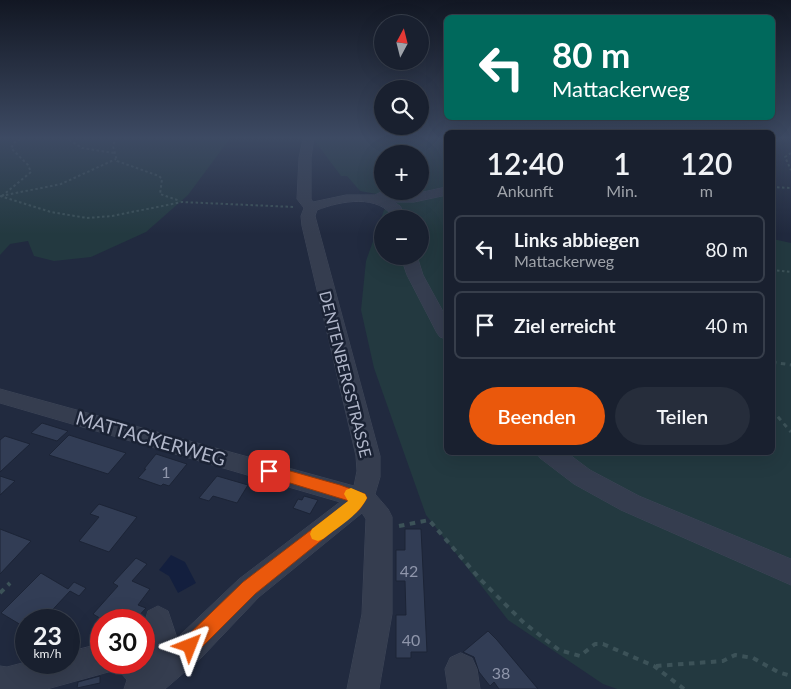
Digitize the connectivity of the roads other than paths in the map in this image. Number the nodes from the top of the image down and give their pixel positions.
1 (305, 169) edge
2 (444, 192) edge
3 (374, 194) edge
4 (429, 195) edge
5 (358, 198) junction
6 (311, 208) junction
7 (397, 210) edge
8 (411, 265) edge
9 (444, 328) edge
10 (7, 402) edge
11 (552, 455) edge
12 (359, 498) junction
13 (791, 572) edge
14 (158, 621) dead end
15 (90, 663) edge
16 (140, 677) edge
17 (0, 682) edge
18 (363, 689) edge

1 - 6 street, DENTENBERGSTRASSE
2 - 4 street
3 - 5 street
5 - 6 street
5 - 7 street
6 - 12 street, DENTENBERGSTRASSE
8 - 9 street
10 - 12 street, MATTACKERWEG
11 - 13 street
12 - 16 street, DENTENBERGSTRASSE
12 - 18 street
14 - 16 street
15 - 17 street

